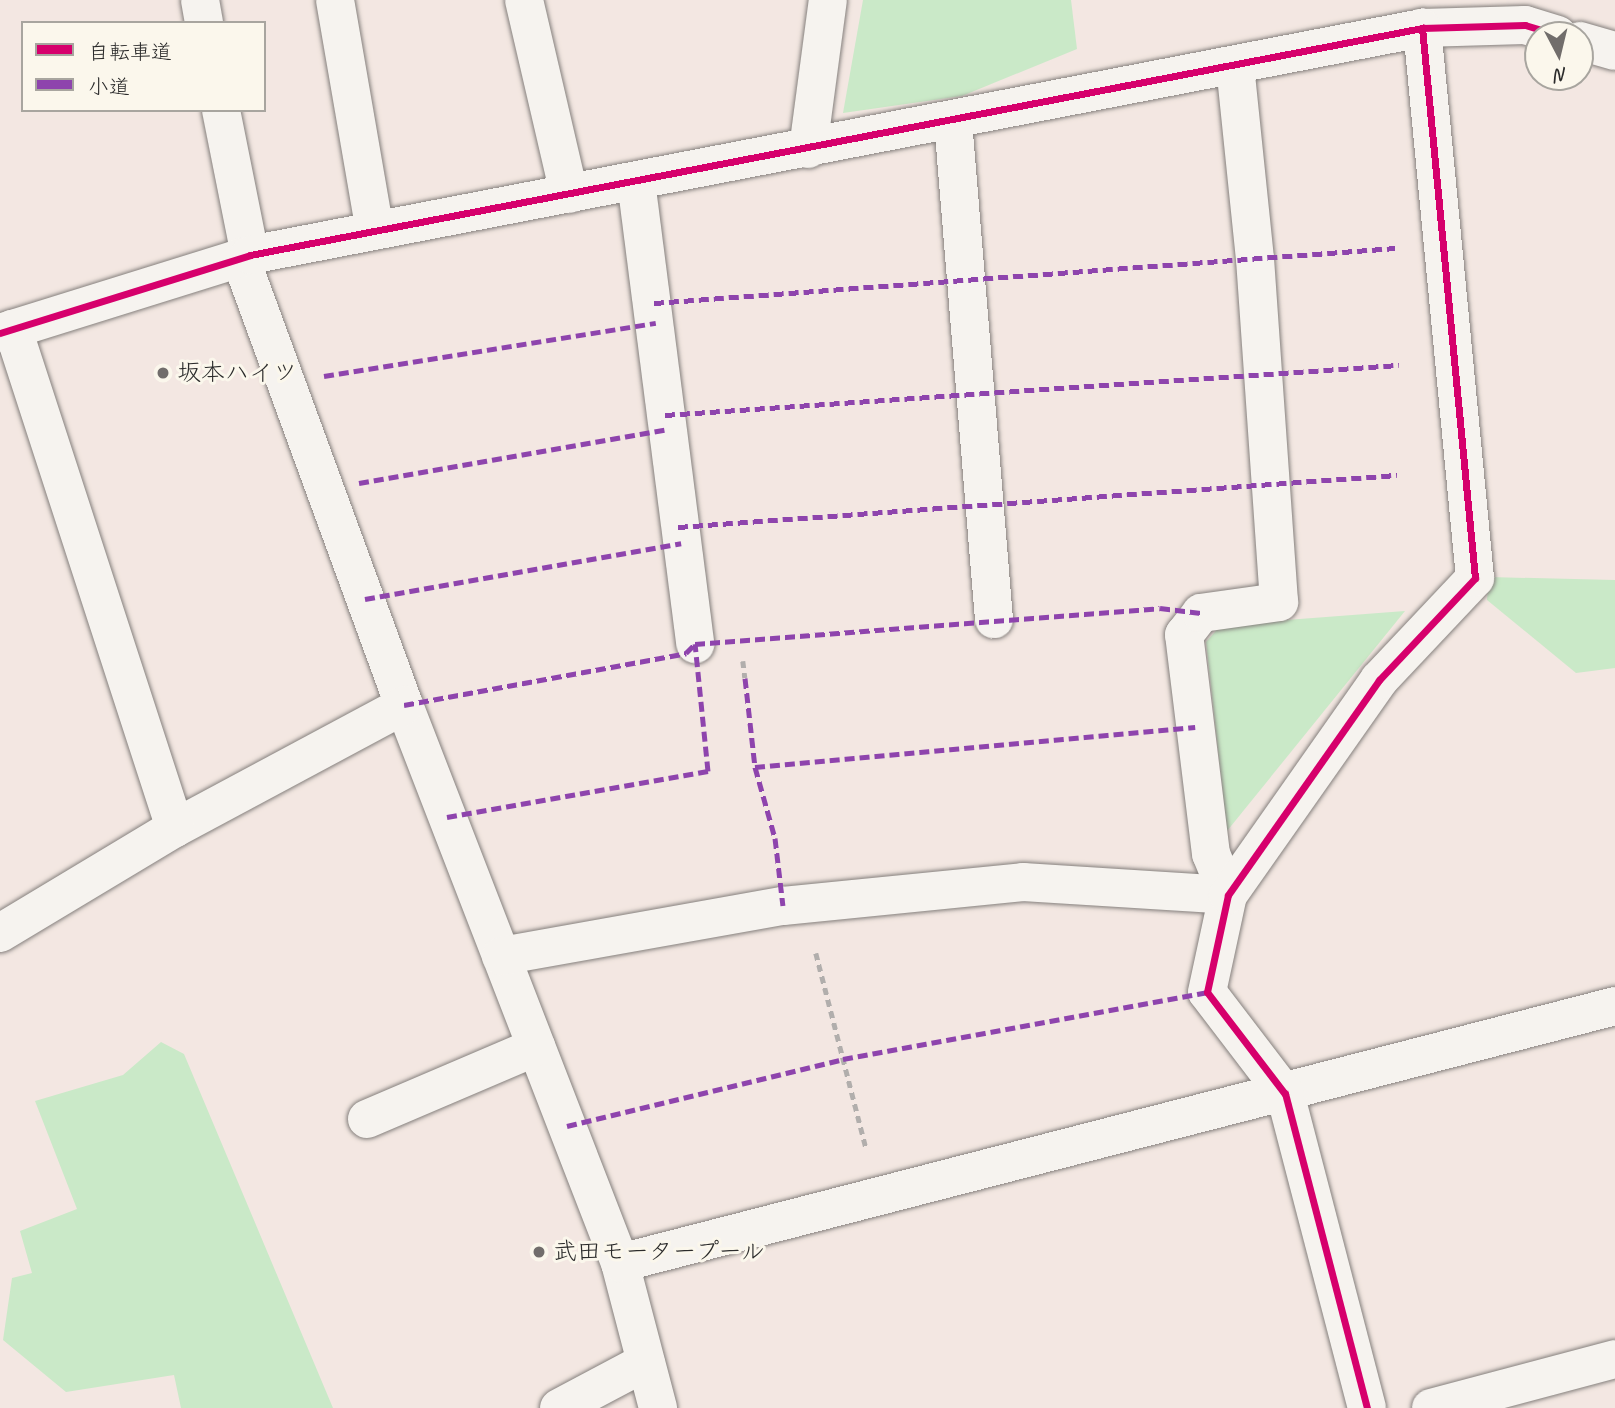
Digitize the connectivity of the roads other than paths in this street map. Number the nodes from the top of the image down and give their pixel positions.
1 (200, 0) edge
2 (335, 0) edge
3 (524, 0) edge
4 (828, 0) edge
5 (204, 21) edge
6 (1524, 25) edge
7 (1422, 29) junction
8 (1594, 45) edge
9 (1615, 51) edge
10 (1235, 65) junction
11 (222, 112) edge
12 (953, 121) junction
13 (808, 149) junction
14 (636, 181) junction
15 (569, 194) junction
16 (375, 231) junction
17 (245, 256) junction
18 (7, 331) edge
19 (994, 619) dead end
20 (695, 645) dead end
21 (404, 705) junction
22 (176, 828) junction
23 (1228, 894) junction
24 (0, 933) edge
25 (501, 956) junction
26 (1615, 1006) edge
27 (536, 1047) junction
28 (1285, 1094) junction
29 (367, 1119) dead end
30 (620, 1263) junction
31 (1615, 1359) edge
32 (646, 1362) junction
33 (559, 1408) edge
34 (658, 1408) edge
35 (1367, 1408) edge
36 (1431, 1408) edge

1 - 5 street
2 - 16 street
3 - 15 street
4 - 13 street
6 - 7 street
7 - 10 street
7 - 23 street
8 - 9 street
10 - 12 street
10 - 23 street
11 - 17 street
12 - 13 street
12 - 19 street
13 - 14 street
14 - 15 street
14 - 20 street
15 - 16 street
16 - 17 street
17 - 18 street
17 - 21 street
18 - 22 street
21 - 22 street
21 - 25 street
22 - 24 street
23 - 25 street
23 - 28 street
25 - 27 street
26 - 28 street
27 - 29 street
27 - 30 street
28 - 30 street
28 - 35 street
30 - 32 street
31 - 36 street
32 - 33 street
32 - 34 street

